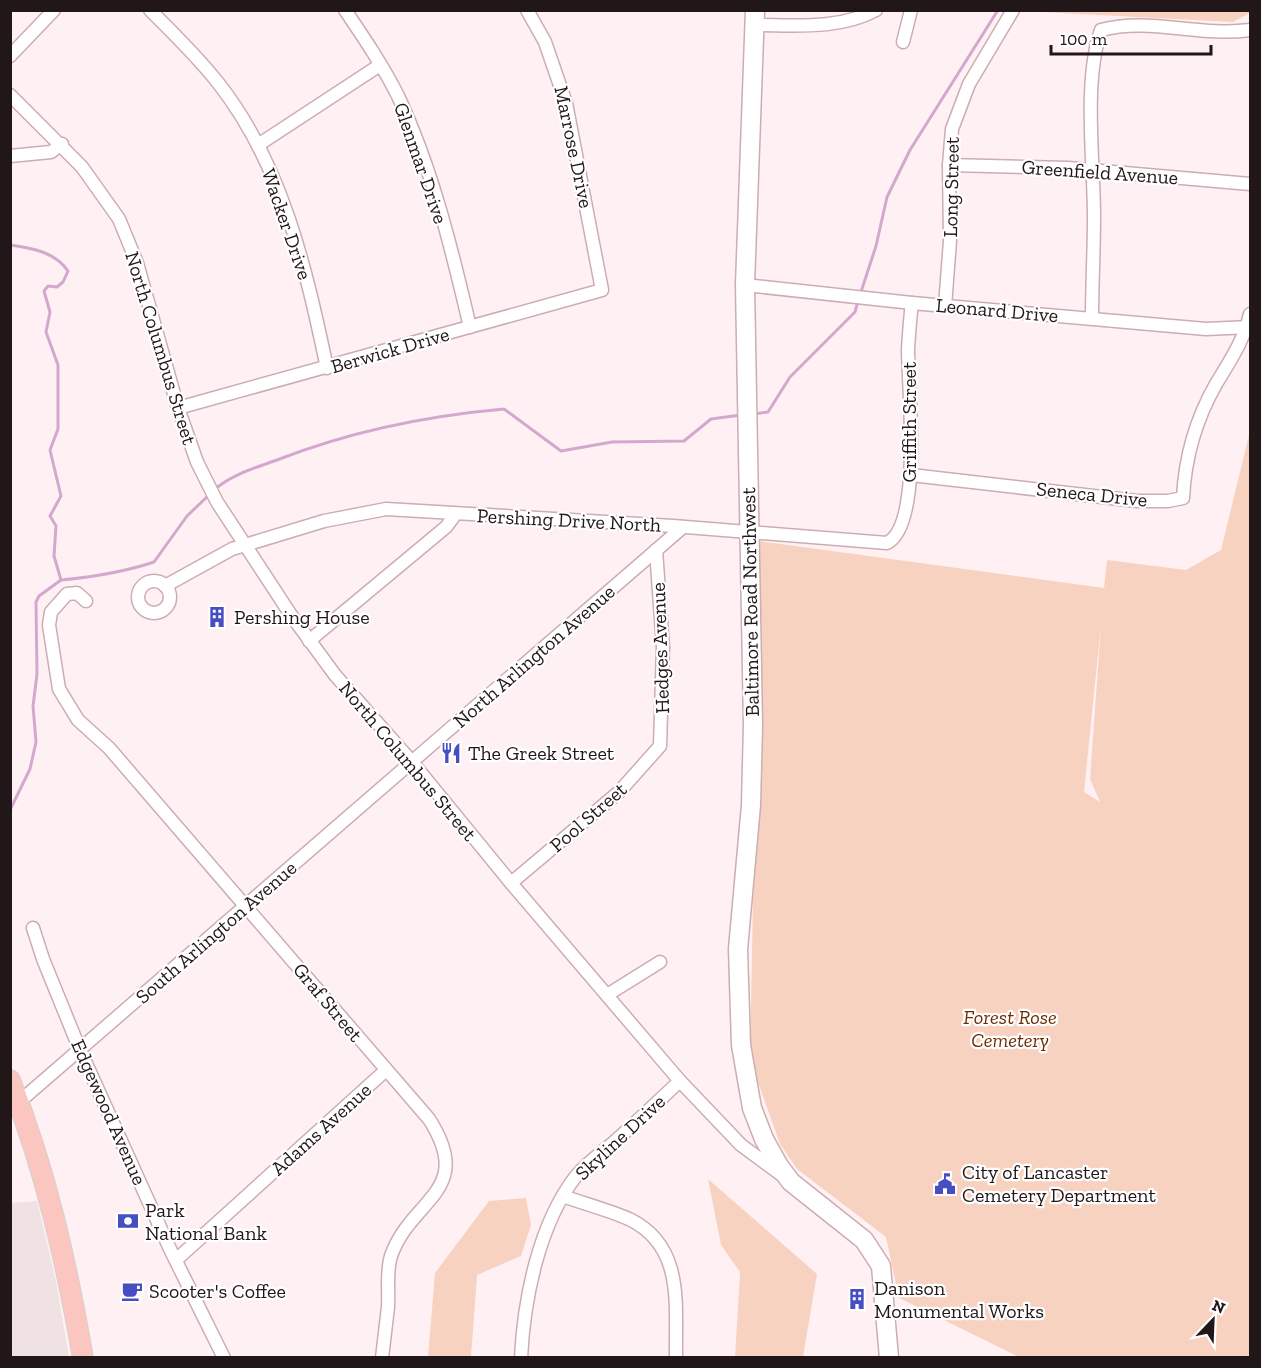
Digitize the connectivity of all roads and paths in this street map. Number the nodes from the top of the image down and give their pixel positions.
1 (54, 10) edge
2 (150, 10) edge
3 (345, 10) edge
4 (527, 10) edge
5 (876, 10) edge
6 (911, 10) edge
7 (1012, 10) edge
8 (755, 18) edge
9 (1251, 30) edge
10 (903, 42) dead end
11 (10, 56) edge
12 (380, 65) junction
13 (10, 95) edge
14 (62, 144) junction
15 (258, 145) junction
16 (10, 156) edge
17 (949, 165) junction
18 (1093, 171) junction
19 (1251, 184) edge
20 (745, 285) junction
21 (602, 290) joint
22 (912, 303) junction
23 (945, 306) junction
24 (1251, 314) edge
25 (1092, 318) junction
26 (470, 327) junction
27 (1249, 327) edge
28 (327, 368) junction
29 (178, 408) junction
30 (910, 475) junction
31 (455, 514) junction
32 (683, 527) junction
33 (749, 532) junction
34 (895, 539) joint
35 (246, 545) junction
36 (656, 550) junction
37 (165, 586) dead end
38 (86, 602) dead end
39 (309, 641) junction
40 (660, 746) joint
41 (412, 762) junction
42 (511, 883) junction
43 (246, 907) junction
44 (33, 928) dead end
45 (660, 962) dead end
46 (608, 995) junction
47 (80, 1050) junction
48 (386, 1070) junction
49 (10, 1080) edge
50 (680, 1081) junction
51 (19, 1102) junction
52 (791, 1182) junction
53 (563, 1196) junction
54 (176, 1260) junction
55 (83, 1358) edge
56 (224, 1358) edge
57 (382, 1358) edge
58 (521, 1358) edge
59 (676, 1358) edge
60 (889, 1358) edge

1 - 11 street
2 - 15 street, Wacker Drive
3 - 12 street, Glenmar Drive
4 - 21 street, Marrose Drive
5 - 8 street
6 - 10 street
7 - 17 street, Long Street
8 - 20 main road, Baltimore Road Northwest
9 - 18 street
12 - 15 street
12 - 26 street, Glenmar Drive
13 - 14 street, North Columbus Street
14 - 16 street
14 - 29 street, North Columbus Street
15 - 28 street, Wacker Drive
17 - 18 street, Greenfield Avenue
17 - 23 street, Long Street
18 - 19 street, Greenfield Avenue
18 - 25 street
20 - 22 street, Leonard Drive
20 - 33 main road, Baltimore Road Northwest
21 - 26 street, Berwick Drive
22 - 23 street, Leonard Drive
22 - 30 street, Griffith Street
23 - 25 street, Leonard Drive
24 - 27 street, Seneca Drive
25 - 27 street, Leonard Drive
26 - 28 street, Berwick Drive
27 - 30 street, Seneca Drive
28 - 29 street, Berwick Drive
29 - 35 street, North Columbus Street
30 - 34 street, Griffith Street
31 - 32 street, Pershing Drive North
31 - 35 street, Pershing Drive North
31 - 39 street
32 - 33 street, Pershing Drive North
32 - 36 street, North Arlington Avenue
33 - 34 street, Pershing Drive North
33 - 52 main road, Baltimore Road Northwest
35 - 37 street, Pershing Drive North
35 - 39 street, North Columbus Street
36 - 40 street, Hedges Avenue
36 - 41 street, North Arlington Avenue
38 - 43 street, Graf Street
39 - 41 street, North Columbus Street
40 - 42 street, Pool Street
41 - 42 street, North Columbus Street
41 - 43 street, South Arlington Avenue
42 - 46 street, North Columbus Street
43 - 47 street, South Arlington Avenue
43 - 48 street, Graf Street
44 - 47 street, Edgewood Avenue
45 - 46 street
46 - 50 street, North Columbus Street
47 - 51 street, South Arlington Avenue
47 - 54 street, Edgewood Avenue
48 - 54 street, Adams Avenue
48 - 57 street, Graf Street
49 - 51 main road
50 - 52 street, North Columbus Street
50 - 53 street, Skyline Drive
51 - 55 main road
52 - 60 main road, North Columbus Street
53 - 58 street, Skyline Drive
53 - 59 street, Skyline Drive
54 - 56 street, Edgewood Avenue

